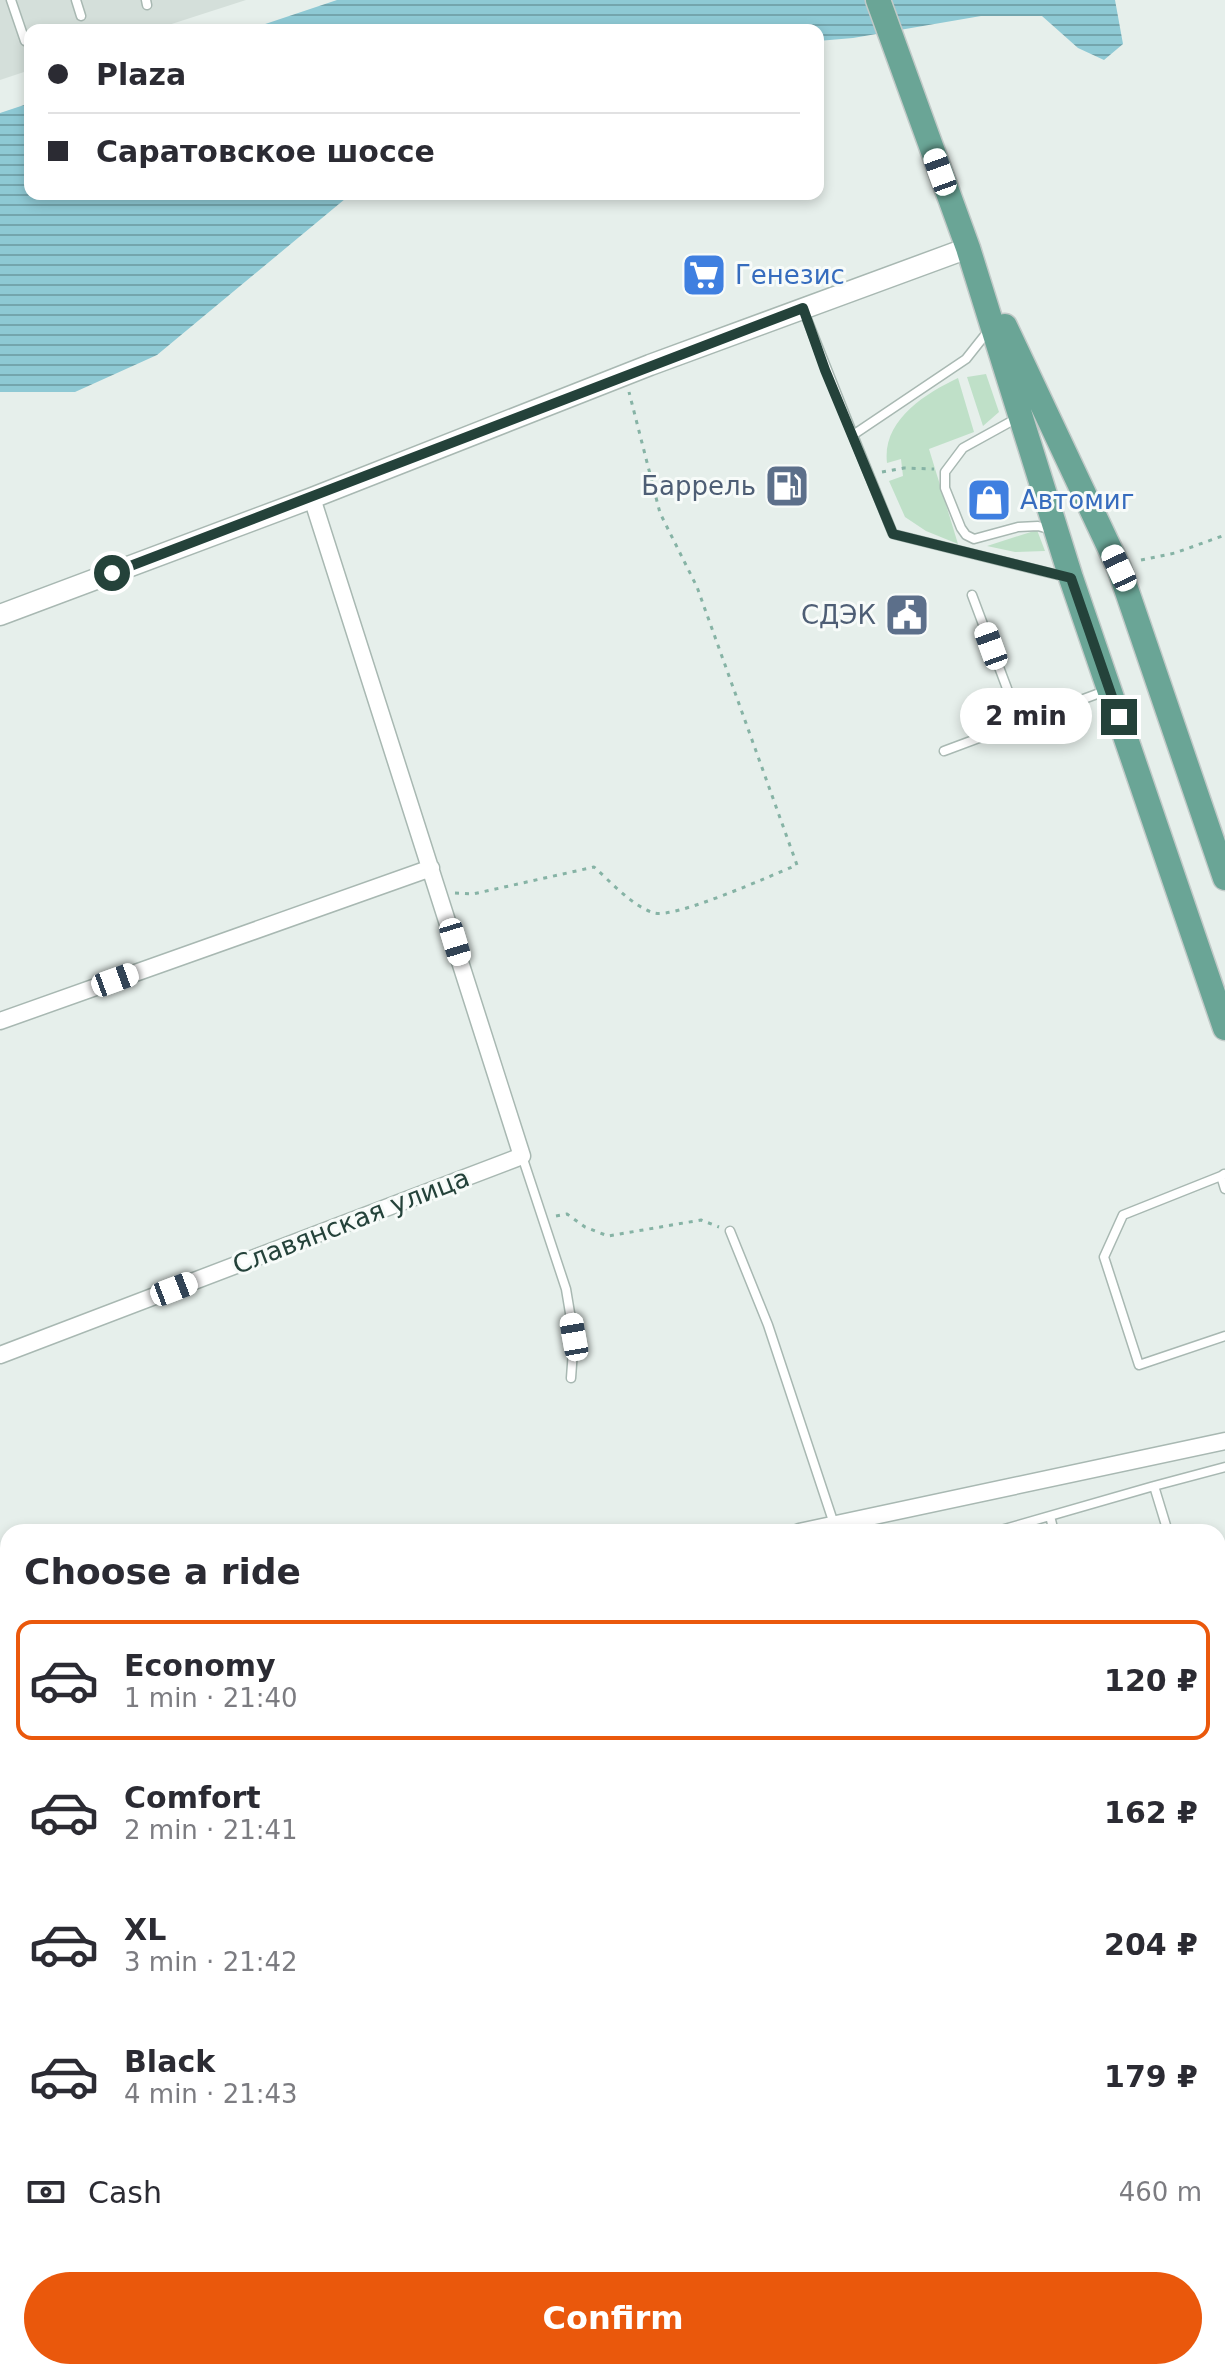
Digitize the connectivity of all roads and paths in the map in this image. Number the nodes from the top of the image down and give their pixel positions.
1 (11, 0) edge
2 (76, 0) edge
3 (878, 0) edge
4 (81, 16) dead end
5 (24, 38) edge
6 (968, 248) junction
7 (803, 308) junction
8 (992, 327) junction
9 (624, 375) junction
10 (1047, 414) junction
11 (1020, 417) junction
12 (853, 435) junction
13 (945, 472) junction
14 (867, 474) junction
15 (312, 498) junction
16 (1058, 533) junction
17 (1225, 535) edge
18 (1141, 560) dead end
19 (1071, 578) junction
20 (972, 595) dead end
21 (0, 615) edge
22 (1109, 689) junction
23 (1020, 723) junction
24 (944, 751) dead end
25 (431, 868) junction
26 (1225, 878) edge
27 (440, 893) junction
28 (0, 1021) edge
29 (1225, 1028) edge
30 (522, 1156) junction
31 (1223, 1175) edge
32 (1225, 1189) edge
33 (542, 1217) junction
34 (730, 1231) joint
35 (1225, 1336) edge
36 (0, 1355) edge
37 (571, 1378) dead end
38 (1225, 1441) edge
39 (1225, 1467) edge
40 (1154, 1486) junction
41 (1050, 1516) junction
42 (834, 1524) joint
43 (1022, 1524) edge
44 (1052, 1524) edge
45 (1166, 1524) edge

1 - 5 lane
2 - 4 lane
3 - 6 main road
6 - 7 street
6 - 8 main road
6 - 10 main road
7 - 9 street
7 - 12 lane
8 - 11 main road
8 - 12 lane
9 - 15 street
9 - 27 path
10 - 11 main road
10 - 26 main road
11 - 13 lane
11 - 16 main road
12 - 14 lane
13 - 14 path
13 - 16 lane
14 - 19 lane
15 - 21 street
15 - 25 street
16 - 19 main road
17 - 18 path
19 - 22 main road
20 - 23 lane
22 - 23 lane
22 - 29 main road
23 - 24 lane
25 - 27 street
25 - 28 street
27 - 30 street
30 - 33 lane
30 - 36 street, Славянская улица
31 - 32 lane
31 - 35 lane
33 - 34 path
33 - 37 lane
34 - 42 lane
38 - 42 street
39 - 40 lane
40 - 41 lane
40 - 45 lane
41 - 43 lane
41 - 44 lane

